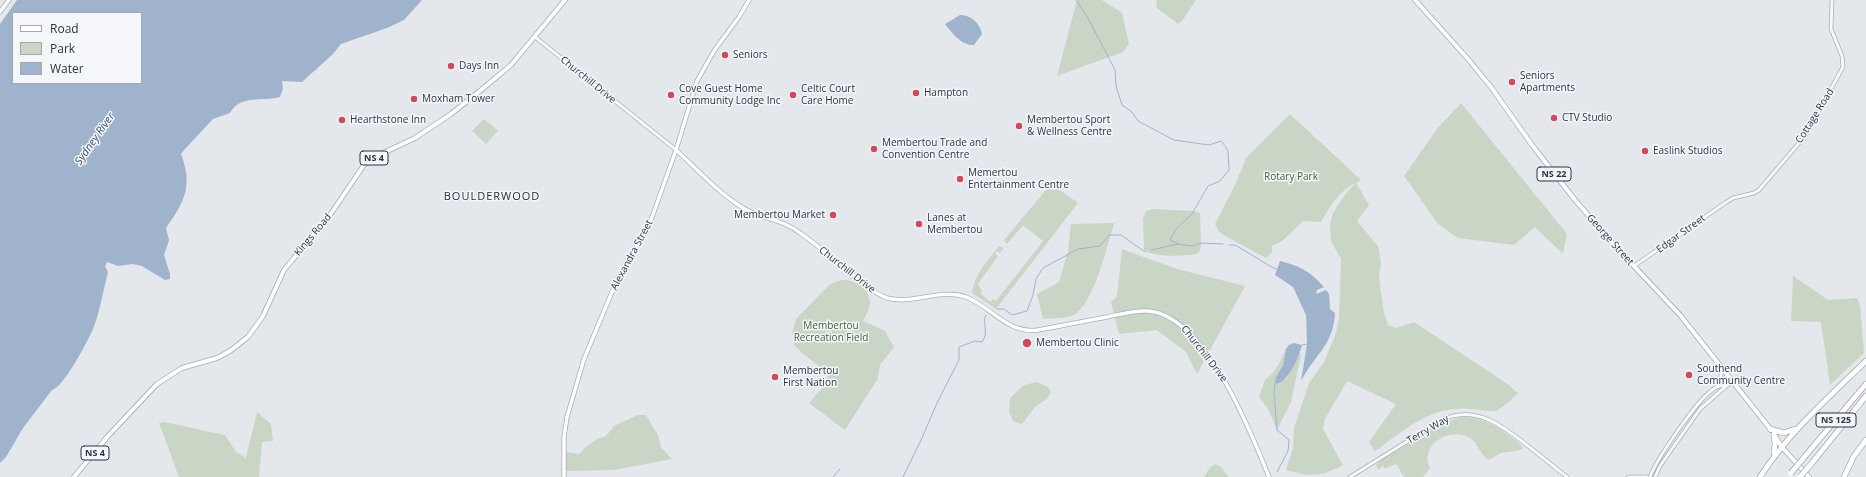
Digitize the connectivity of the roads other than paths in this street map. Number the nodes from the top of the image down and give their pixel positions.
1 (9, 0) edge
2 (564, 0) edge
3 (748, 0) edge
4 (1415, 0) edge
5 (1832, 0) edge
6 (0, 12) edge
7 (535, 37) junction
8 (676, 150) junction
9 (1728, 201) joint
10 (1634, 266) junction
11 (1866, 361) edge
12 (1721, 368) junction
13 (1732, 381) junction
14 (1866, 384) edge
15 (1728, 385) junction
16 (1718, 386) junction
17 (1866, 396) edge
18 (1770, 429) junction
19 (1796, 429) junction
20 (1774, 434) junction
21 (1866, 440) edge
22 (1781, 446) junction
23 (1773, 456) junction
24 (1790, 475) edge
25 (74, 477) edge
26 (564, 477) edge
27 (1269, 477) edge
28 (1350, 477) edge
29 (1567, 477) edge
30 (1628, 477) edge
31 (1647, 477) edge
32 (1650, 477) edge
33 (1655, 477) edge
34 (1760, 477) edge
35 (1800, 477) edge
36 (1809, 477) edge
37 (1844, 477) edge

1 - 6 main road
2 - 7 main road, Kings Road / NS 4
3 - 8 main road, Alexandra Street
4 - 10 main road, George Street / NS 22
5 - 9 street, Cottage Road
7 - 8 street, Churchill Drive
7 - 25 main road, Kings Road / NS 4
8 - 26 main road, Alexandra Street
8 - 27 main road, Churchill Drive
9 - 10 street, Edgar Street
10 - 12 main road, George Street / NS 22
11 - 19 highway
12 - 13 main road, George Street / NS 22
12 - 16 street
13 - 15 street
13 - 18 main road, George Street / NS 22
14 - 24 highway, NS 125, bridge
15 - 16 street
15 - 33 street
16 - 32 street
17 - 35 highway, NS 125, bridge
18 - 19 highway
18 - 20 main road, George Street / NS 22
19 - 22 highway
20 - 22 main road, George Street / NS 22
20 - 23 highway
21 - 37 highway
22 - 23 highway
22 - 36 main road, George Street / NS 22
23 - 34 highway
28 - 29 street, Terry Way
30 - 31 street

